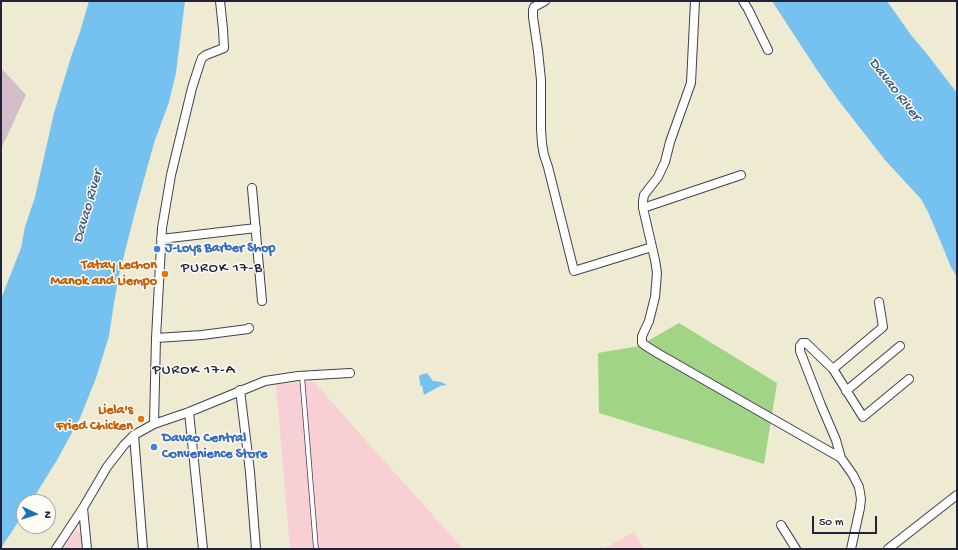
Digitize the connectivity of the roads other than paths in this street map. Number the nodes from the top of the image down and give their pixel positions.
1 (220, 1) edge
2 (545, 1) edge
3 (695, 1) edge
4 (743, 1) edge
5 (536, 4) edge
6 (768, 50) dead end
7 (741, 175) dead end
8 (252, 188) dead end
9 (643, 208) junction
10 (256, 228) junction
11 (161, 239) junction
12 (652, 247) junction
13 (262, 301) dead end
14 (879, 302) dead end
15 (249, 328) dead end
16 (156, 338) junction
17 (900, 346) dead end
18 (833, 368) junction
19 (350, 373) dead end
20 (302, 376) junction
21 (909, 379) dead end
22 (240, 390) junction
23 (846, 391) junction
24 (189, 412) junction
25 (154, 424) junction
26 (134, 435) junction
27 (841, 458) junction
28 (957, 495) edge
29 (83, 508) junction
30 (781, 525) dead end
31 (56, 549) edge
32 (87, 549) edge
33 (144, 549) edge
34 (203, 549) edge
35 (256, 549) edge
36 (316, 549) edge
37 (796, 549) edge
38 (850, 549) edge
39 (888, 549) edge

1 - 11 street
2 - 5 street
3 - 9 street
4 - 6 street
5 - 12 street
7 - 9 street
8 - 10 street
9 - 12 street
10 - 11 street
10 - 13 street
11 - 16 street
12 - 27 street
14 - 18 street
15 - 16 street
16 - 25 street
17 - 23 street
18 - 23 street
18 - 27 street
19 - 20 street
20 - 22 street
20 - 36 lane
21 - 23 street
22 - 24 street
22 - 35 street
24 - 25 street
24 - 34 street
25 - 26 street
26 - 29 street
26 - 33 street
27 - 38 street
28 - 39 street
29 - 31 street
29 - 32 street
30 - 37 street

